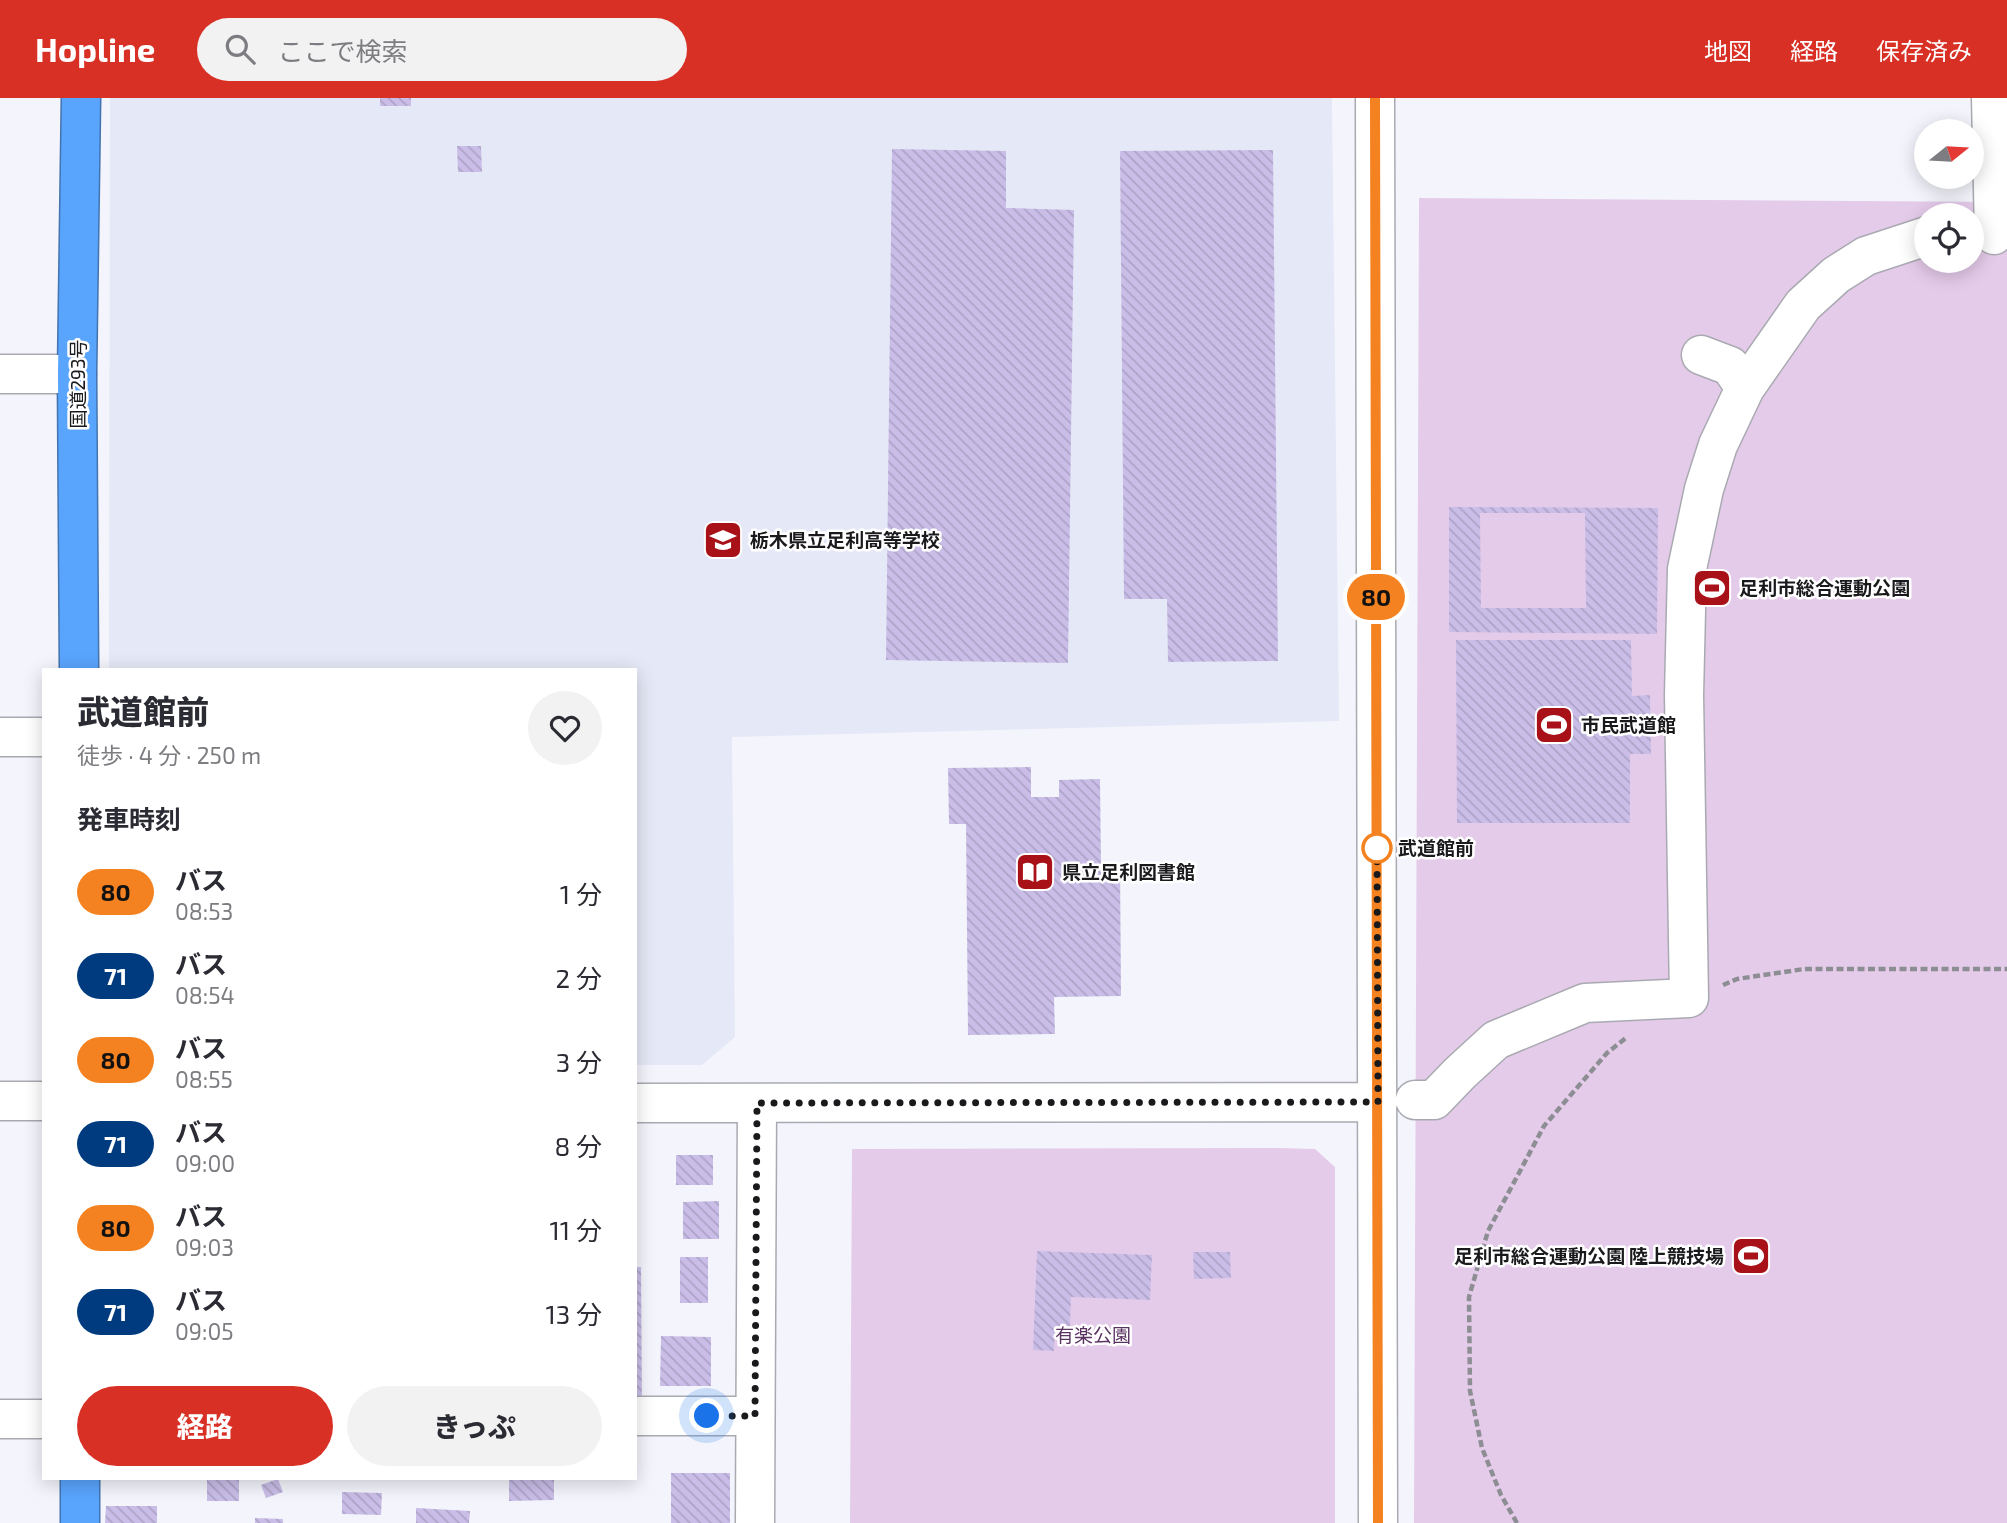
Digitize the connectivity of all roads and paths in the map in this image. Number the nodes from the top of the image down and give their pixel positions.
1 (81, 98) edge
2 (1375, 98) edge
3 (1991, 98) edge
4 (1991, 236) edge
5 (1914, 240) edge
6 (1701, 355) dead end
7 (0, 374) edge
8 (77, 374) junction
9 (1745, 388) junction
10 (79, 668) edge
11 (0, 737) edge
12 (42, 737) edge
13 (2007, 969) edge
14 (1689, 998) junction
15 (1634, 1033) dead end
16 (0, 1101) edge
17 (42, 1101) edge
18 (1396, 1101) junction
19 (637, 1103) edge
20 (757, 1103) junction
21 (637, 1416) edge
22 (755, 1416) junction
23 (0, 1419) edge
24 (42, 1419) edge
25 (80, 1480) edge
26 (80, 1523) edge
27 (755, 1523) edge
28 (1378, 1523) edge
29 (1517, 1523) edge

1 - 8 highway, 国道293号
2 - 18 street
3 - 4 street
5 - 9 street
6 - 9 street
7 - 8 street
8 - 10 highway, 国道293号
9 - 14 street
11 - 12 street
13 - 14 path
14 - 18 street
15 - 29 path
16 - 17 street
18 - 20 street
18 - 28 street
19 - 20 street
20 - 22 street
21 - 22 street
22 - 27 street
23 - 24 street
25 - 26 highway

